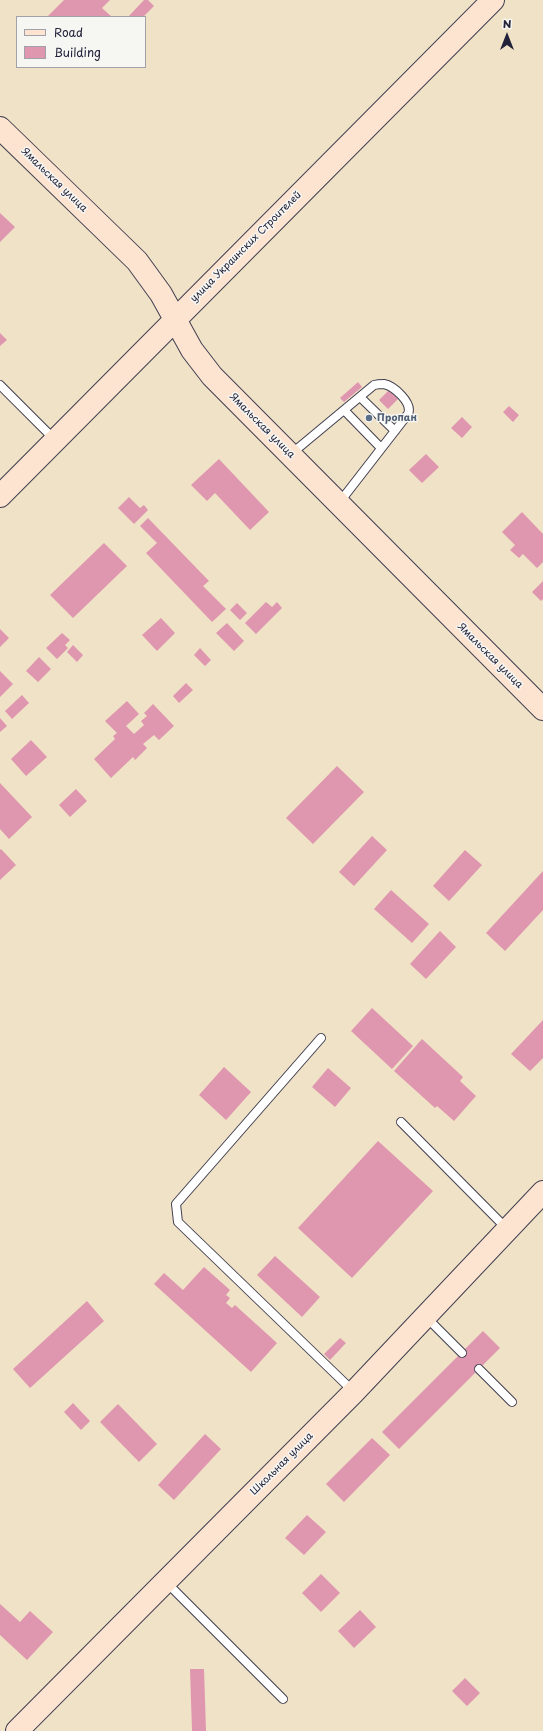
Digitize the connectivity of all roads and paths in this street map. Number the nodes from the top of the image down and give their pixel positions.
1 (493, 0) edge
2 (0, 128) edge
3 (175, 318) junction
4 (0, 385) edge
5 (360, 397) junction
6 (344, 410) junction
7 (395, 431) junction
8 (52, 437) dead end
9 (381, 448) junction
10 (290, 455) junction
11 (0, 496) edge
12 (338, 503) junction
13 (543, 709) edge
14 (321, 1038) dead end
15 (401, 1122) dead end
16 (543, 1192) edge
17 (508, 1229) junction
18 (425, 1317) junction
19 (462, 1353) dead end
20 (479, 1369) dead end
21 (354, 1392) junction
22 (512, 1402) dead end
23 (165, 1581) junction
24 (283, 1699) dead end
25 (0, 1728) edge
26 (3, 1731) edge
27 (17, 1731) edge

1 - 3 street, улица Украинских Строителей
2 - 3 street, Ямальская улица
3 - 10 street, Ямальская улица
3 - 11 street, улица Украинских Строителей
4 - 8 lane
5 - 6 lane
5 - 7 lane
5 - 7 lane
6 - 9 lane
6 - 10 lane
7 - 9 lane
9 - 12 lane
10 - 12 street, Ямальская улица
12 - 13 street, Ямальская улица
14 - 21 lane
15 - 17 lane
16 - 17 street, Школьная улица
17 - 18 street, Школьная улица
18 - 19 lane
18 - 21 street, Школьная улица
20 - 22 lane
21 - 23 street, Школьная улица
23 - 24 lane
23 - 27 street, Школьная улица
25 - 26 street

